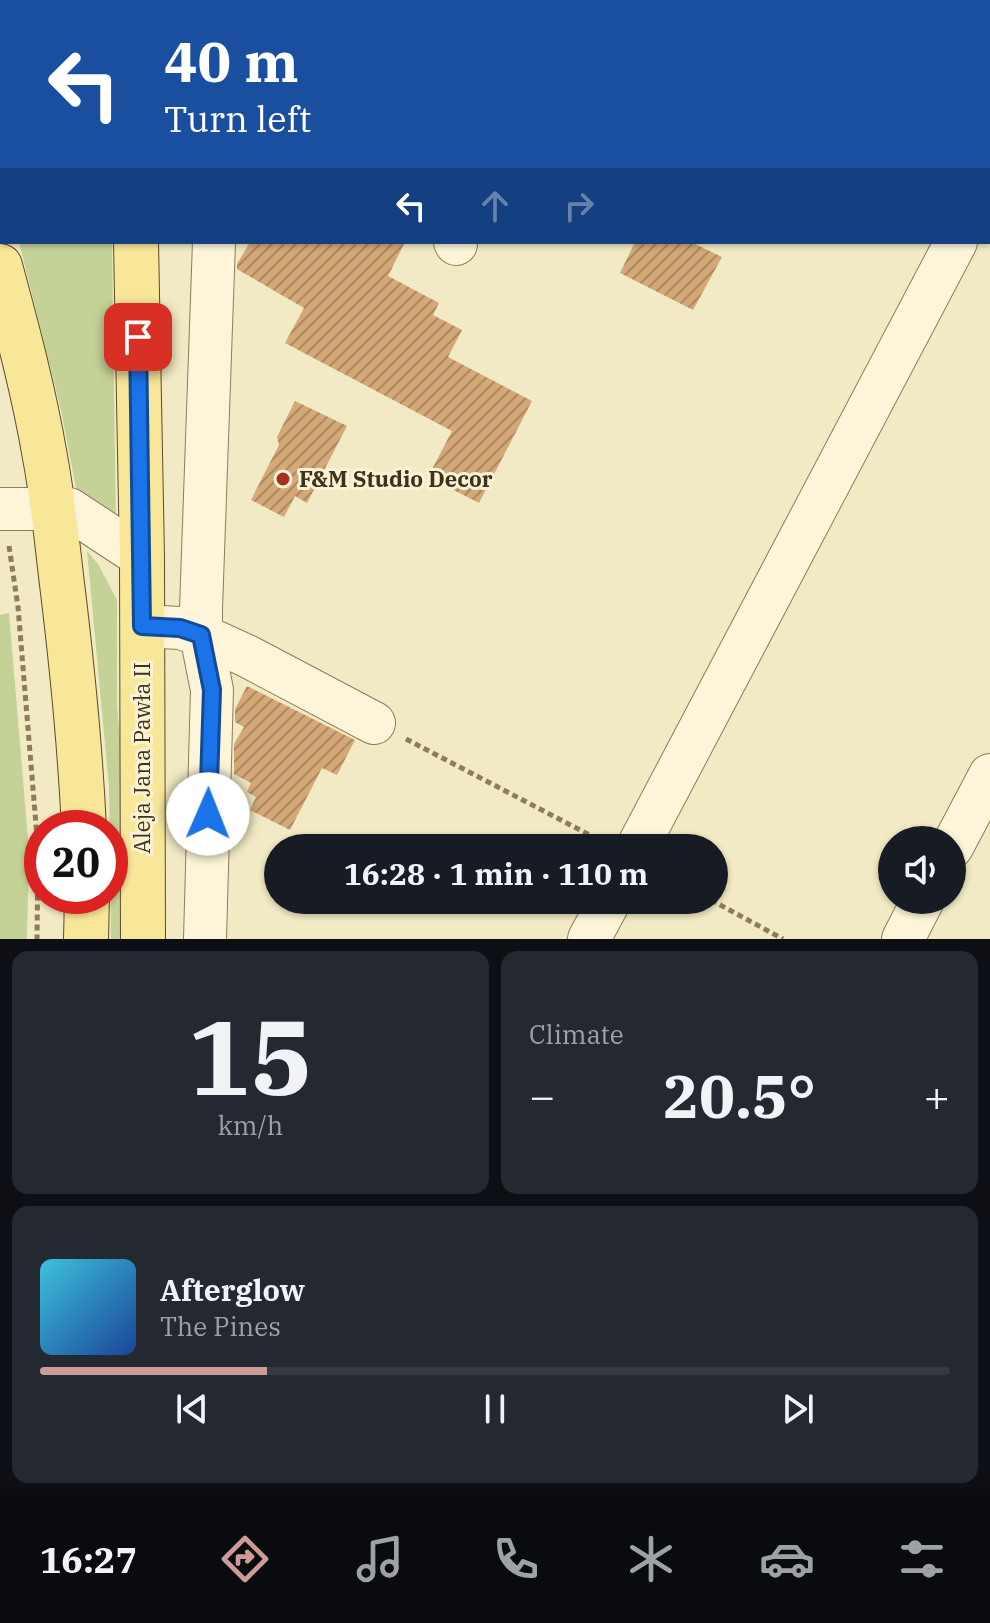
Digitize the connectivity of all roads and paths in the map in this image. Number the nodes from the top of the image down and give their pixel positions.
1 (136, 244) edge
2 (214, 244) edge
3 (955, 244) edge
4 (0, 266) edge
5 (1, 508) edge
6 (53, 508) junction
7 (142, 557) junction
8 (142, 626) junction
9 (201, 635) junction
10 (374, 723) joint
11 (990, 775) edge
12 (83, 810) edge
13 (963, 826) edge
14 (587, 834) edge
15 (644, 834) edge
16 (728, 909) edge
17 (87, 914) edge
18 (602, 914) edge
19 (916, 914) edge
20 (37, 939) edge
21 (86, 939) edge
22 (143, 939) edge
23 (205, 939) edge
24 (589, 939) edge
25 (783, 939) edge
26 (903, 939) edge

1 - 7 main road, Aleja Jana Pawła II
2 - 9 lane
3 - 15 lane
4 - 6 main road
5 - 6 lane
5 - 20 path
6 - 7 lane
6 - 12 main road
7 - 8 main road, Aleja Jana Pawła II
8 - 9 lane
8 - 22 main road, Aleja Jana Pawła II
9 - 10 lane
9 - 23 lane
10 - 14 path
11 - 13 lane
16 - 25 path
17 - 21 main road
18 - 24 lane
19 - 26 lane

